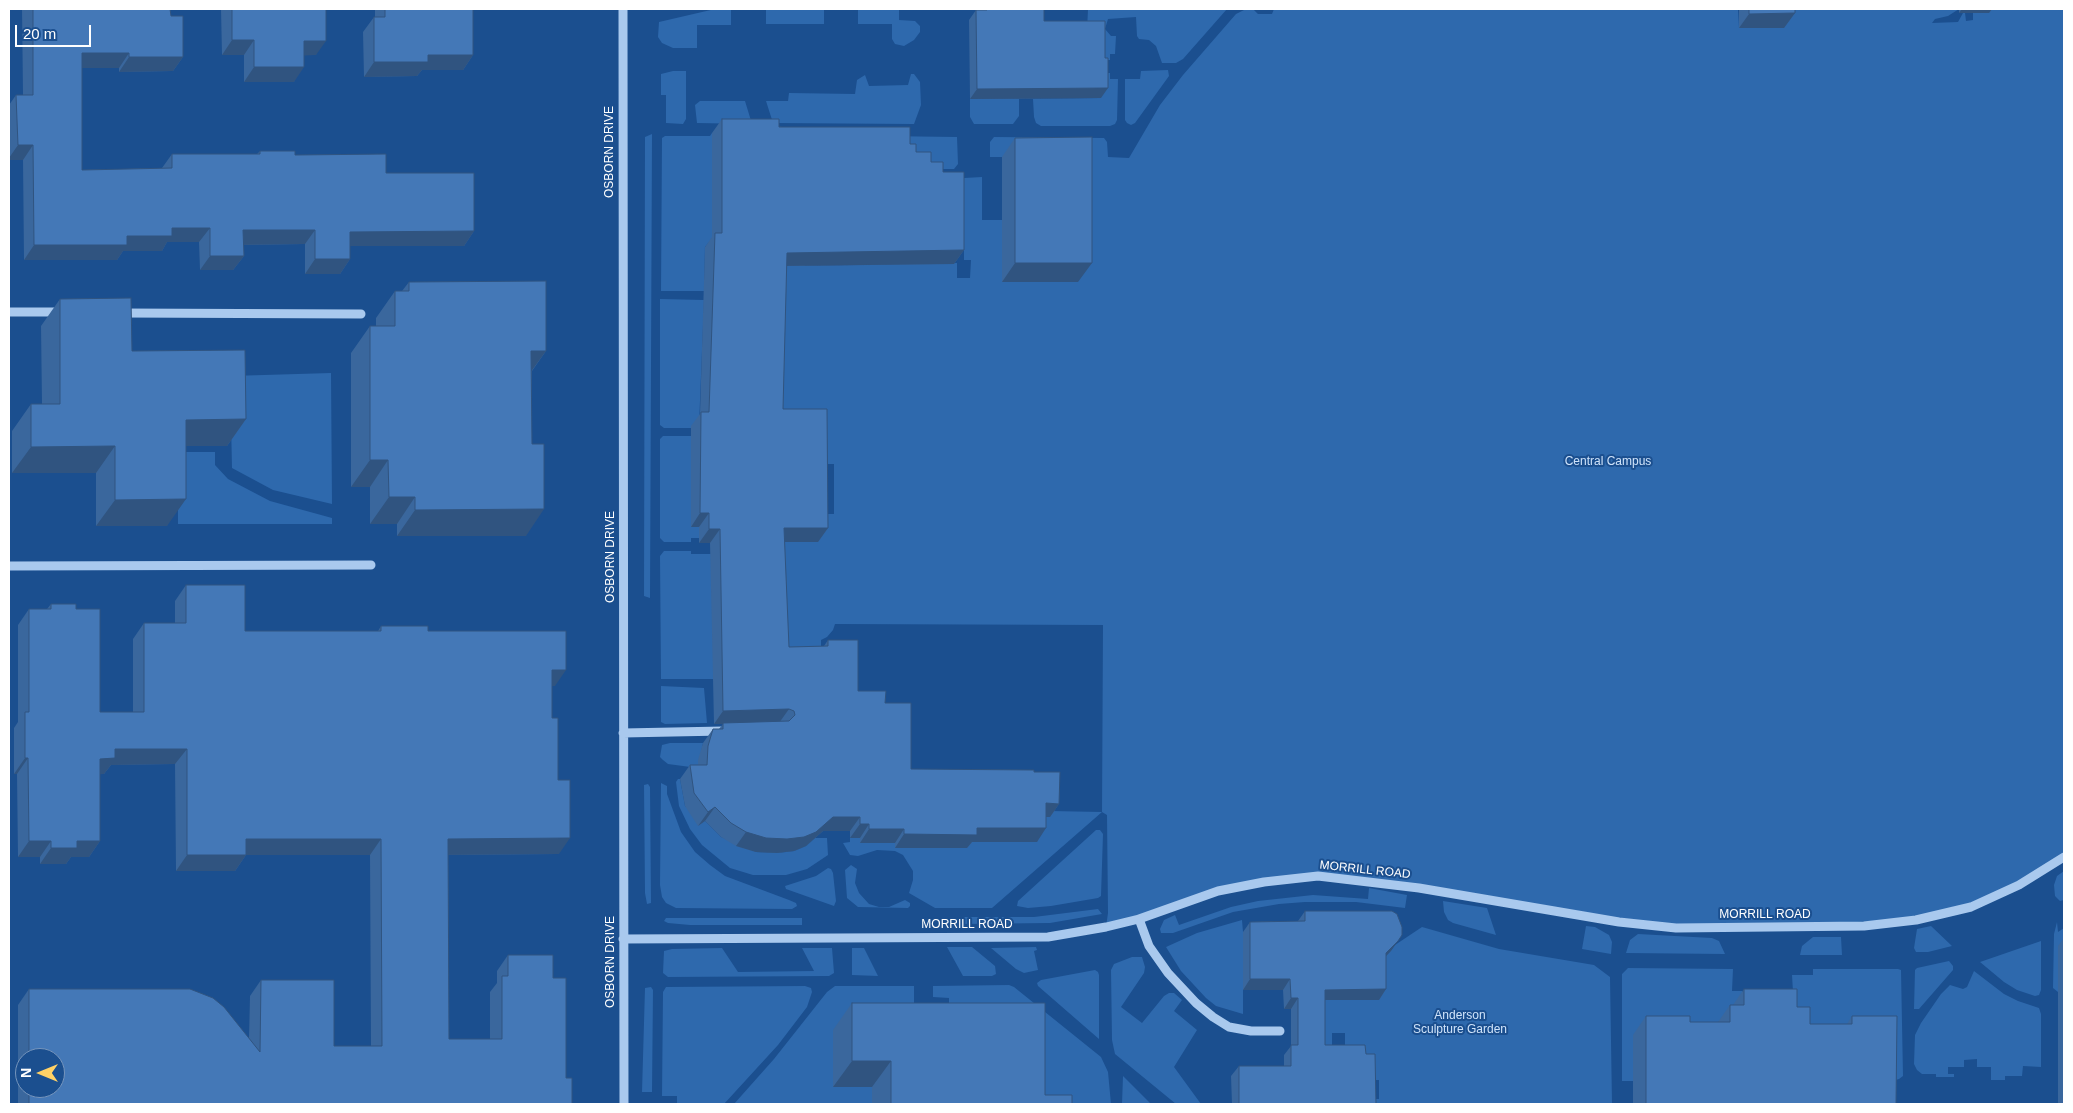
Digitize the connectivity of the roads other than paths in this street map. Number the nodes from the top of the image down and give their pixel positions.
1 (623, 9) edge
2 (9, 312) edge
3 (68, 312) edge
4 (108, 312) edge
5 (361, 314) dead end
6 (371, 565) dead end
7 (9, 566) edge
8 (730, 730) edge
9 (623, 733) junction
10 (2064, 857) edge
11 (1139, 919) junction
12 (623, 939) junction
13 (1280, 1031) dead end
14 (624, 1104) edge

1 - 9 street, OSBORN DRIVE
2 - 3 street
4 - 5 street
6 - 7 street
8 - 9 street
9 - 12 street, OSBORN DRIVE
10 - 11 street, MORRILL ROAD
11 - 12 street, MORRILL ROAD
11 - 13 street
12 - 14 street, OSBORN DRIVE

